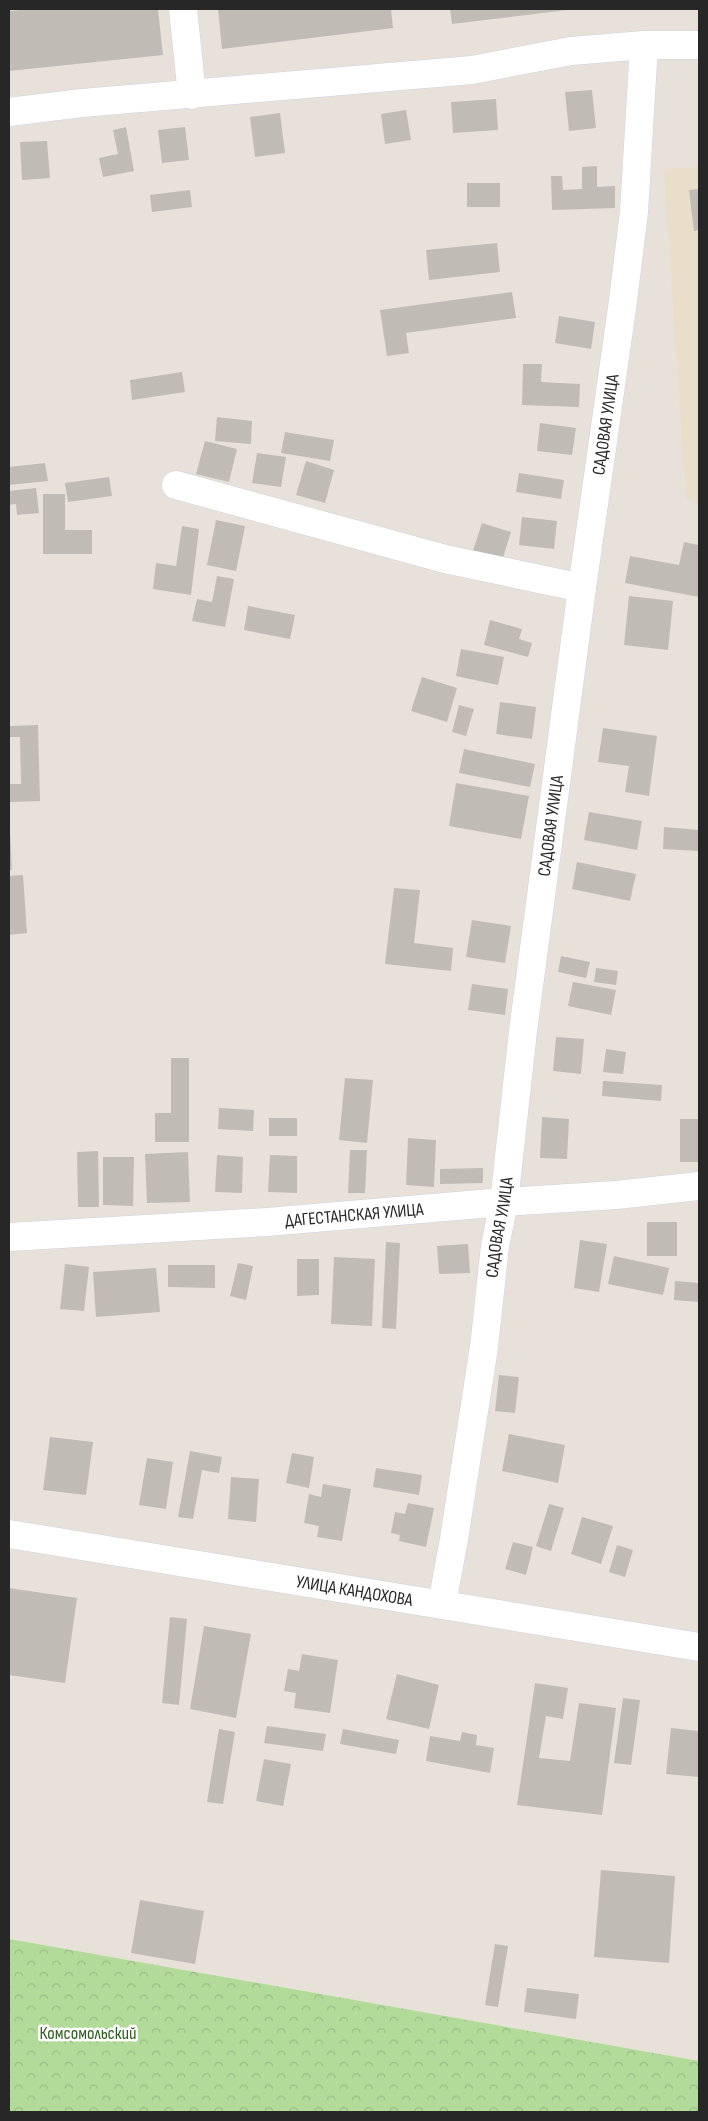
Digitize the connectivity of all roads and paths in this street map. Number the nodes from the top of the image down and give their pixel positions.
1 (183, 9) edge
2 (644, 45) junction
3 (699, 45) edge
4 (192, 95) junction
5 (9, 112) edge
6 (176, 485) dead end
7 (582, 588) junction
8 (699, 1186) edge
9 (504, 1202) junction
10 (9, 1237) edge
11 (9, 1534) edge
12 (442, 1604) junction
13 (699, 1647) edge

1 - 4 street
2 - 3 street
2 - 4 street
2 - 7 street, САДОВАЯ УЛИЦА
4 - 5 street
6 - 7 street
7 - 9 street, САДОВАЯ УЛИЦА
8 - 9 street, ДАГЕСТАНСКАЯ УЛИЦА
9 - 10 street, ДАГЕСТАНСКАЯ УЛИЦА
9 - 12 street, САДОВАЯ УЛИЦА
11 - 12 street, УЛИЦА КАНДОХОВА
12 - 13 street, УЛИЦА КАНДОХОВА

